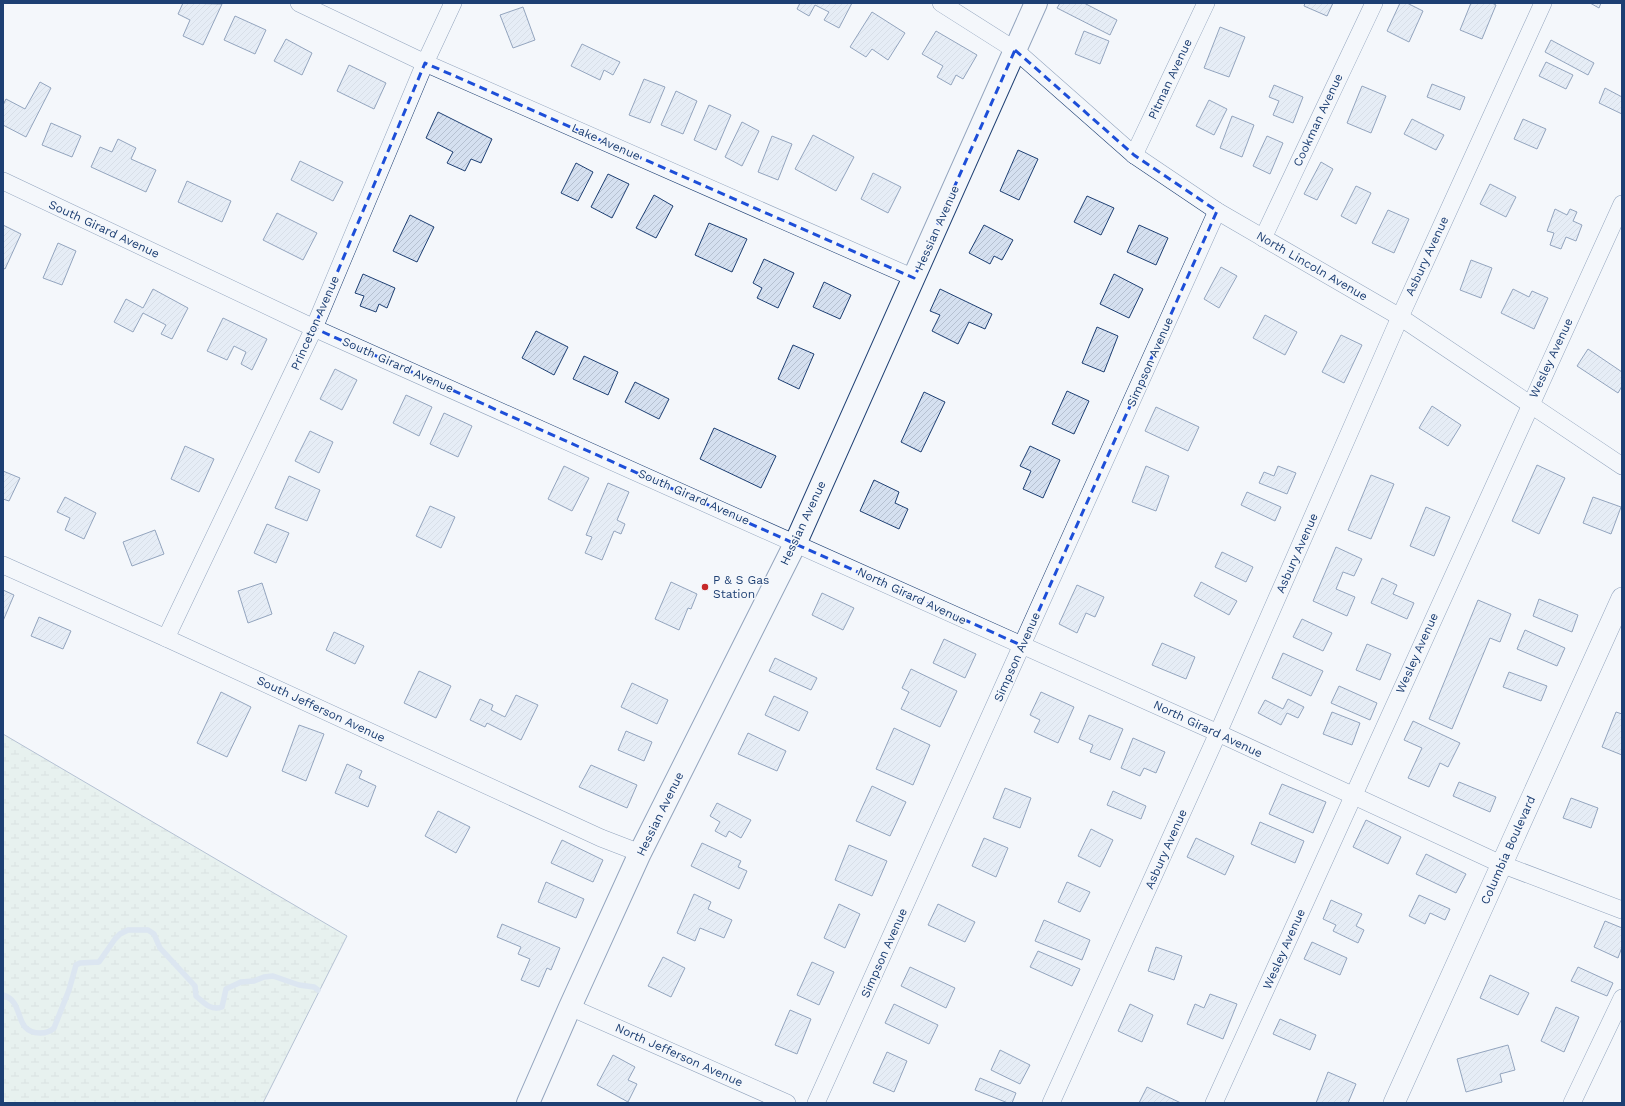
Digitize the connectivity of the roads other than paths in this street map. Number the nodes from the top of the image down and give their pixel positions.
1 (299, 3) edge
2 (453, 3) edge
3 (941, 3) edge
4 (1036, 3) edge
5 (1206, 3) edge
6 (1374, 3) edge
7 (1543, 3) edge
8 (1015, 50) junction
9 (425, 63) junction
10 (1134, 155) junction
11 (3, 181) edge
12 (1622, 204) edge
13 (1217, 211) junction
14 (1263, 238) junction
15 (914, 278) junction
16 (1400, 317) junction
17 (314, 328) junction
18 (1530, 406) junction
19 (1622, 466) edge
20 (796, 542) junction
21 (3, 565) edge
22 (1622, 598) edge
23 (166, 638) junction
24 (1023, 646) junction
25 (1218, 733) junction
26 (1353, 796) junction
27 (640, 853) junction
28 (1501, 864) junction
29 (1622, 910) edge
30 (1622, 998) edge
31 (570, 1007) junction
32 (528, 1103) edge
33 (788, 1103) edge
34 (816, 1103) edge
35 (1051, 1103) edge
36 (1214, 1103) edge
37 (1394, 1103) edge
38 (1572, 1103) edge

1 - 9 street, Lake Avenue
2 - 9 street, Princeton Avenue
3 - 8 street, North Lincoln Avenue
4 - 8 main road, Hessian Avenue
5 - 10 street, Pitman Avenue
6 - 14 street, Cookman Avenue
7 - 16 street, Asbury Avenue
8 - 10 street, North Lincoln Avenue
8 - 15 main road, Hessian Avenue
9 - 15 street, Lake Avenue
9 - 17 street, Princeton Avenue
10 - 13 street, North Lincoln Avenue
11 - 17 street, South Girard Avenue
12 - 18 street, Wesley Avenue
13 - 14 street, North Lincoln Avenue
13 - 24 street, Simpson Avenue
14 - 16 street, North Lincoln Avenue
15 - 20 main road, Hessian Avenue
16 - 18 street, North Lincoln Avenue
16 - 25 street, Asbury Avenue
17 - 20 street, South Girard Avenue
17 - 23 street, Princeton Avenue
18 - 19 street, North Lincoln Avenue
18 - 26 street, Wesley Avenue
20 - 24 street, North Girard Avenue
20 - 27 main road, Hessian Avenue
21 - 23 street, South Jefferson Avenue
22 - 28 street, Columbia Boulevard
23 - 27 street, South Jefferson Avenue
24 - 25 street, North Girard Avenue
24 - 34 street, Simpson Avenue
25 - 26 street, North Girard Avenue
25 - 35 street, Asbury Avenue
26 - 28 street, North Girard Avenue
26 - 36 street, Wesley Avenue
27 - 31 main road, Hessian Avenue
28 - 29 street, North Girard Avenue
28 - 37 street, Columbia Boulevard
30 - 38 street
31 - 32 main road, Hessian Avenue
31 - 33 street, North Jefferson Avenue

